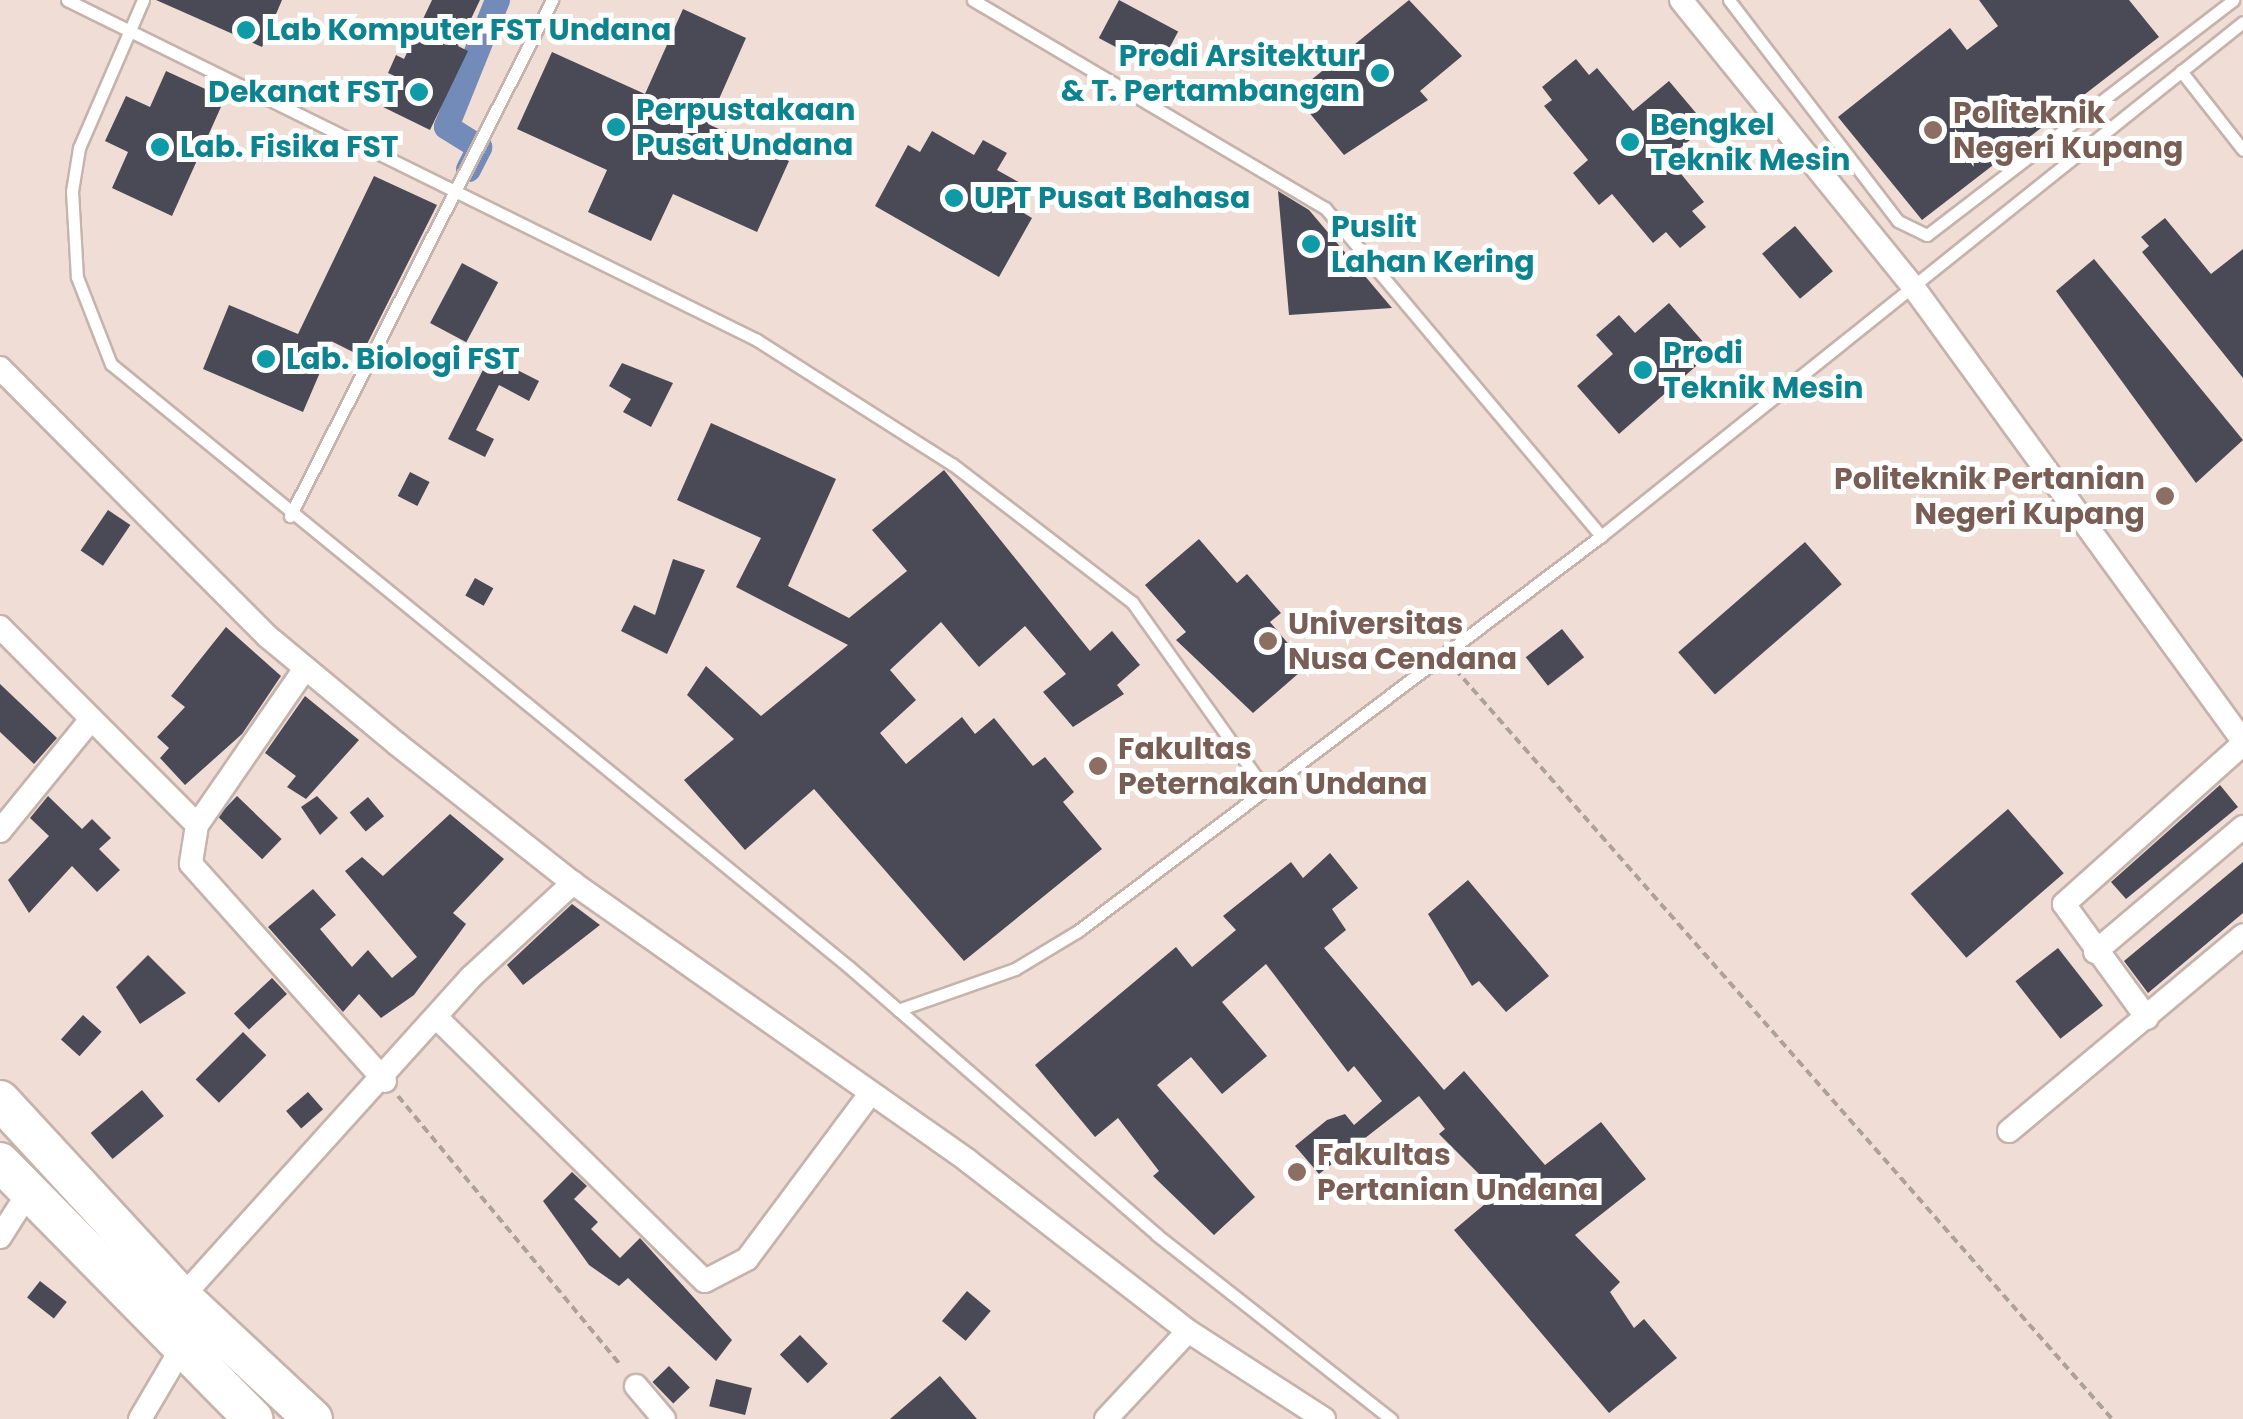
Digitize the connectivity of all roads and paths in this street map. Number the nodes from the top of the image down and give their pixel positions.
1 (67, 0) edge
2 (143, 0) edge
3 (552, 0) edge
4 (973, 0) edge
5 (1681, 0) edge
6 (1729, 0) edge
7 (2233, 0) edge
8 (2243, 22) edge
9 (130, 30) junction
10 (2181, 71) junction
11 (2243, 150) edge
12 (458, 189) junction
13 (1914, 288) junction
14 (0, 368) edge
15 (290, 516) junction
16 (1601, 536) junction
17 (0, 628) edge
18 (1446, 657) junction
19 (304, 670) junction
20 (88, 723) junction
21 (2243, 742) edge
22 (1266, 790) junction
23 (197, 824) junction
24 (2243, 826) edge
25 (0, 831) edge
26 (573, 884) junction
27 (2243, 935) edge
28 (2096, 952) junction
29 (898, 1010) junction
30 (437, 1018) junction
31 (2147, 1018) junction
32 (385, 1082) junction
33 (870, 1094) junction
34 (0, 1100) edge
35 (2009, 1131) dead end
36 (0, 1162) edge
37 (28, 1193) junction
38 (0, 1237) edge
39 (182, 1297) junction
40 (1188, 1331) junction
41 (180, 1350) junction
42 (636, 1386) joint
43 (140, 1419) edge
44 (253, 1419) edge
45 (313, 1419) edge
46 (664, 1419) edge
47 (1106, 1419) edge
48 (1324, 1419) edge
49 (1392, 1419) edge
50 (2112, 1419) edge

1 - 9 lane
2 - 9 lane
3 - 12 lane
4 - 16 lane
5 - 13 street
6 - 7 lane
8 - 10 lane
9 - 12 lane
9 - 15 lane
10 - 11 lane
10 - 13 lane
12 - 15 lane
12 - 22 lane
13 - 16 lane
13 - 21 street
14 - 19 street
15 - 29 lane
16 - 18 lane
17 - 20 street
18 - 22 lane
18 - 50 path
19 - 23 street
19 - 26 street
20 - 23 street
20 - 25 street
21 - 28 street
22 - 29 lane
23 - 32 street
24 - 28 street
26 - 30 street
26 - 33 street
27 - 31 street
28 - 31 street
29 - 49 lane
30 - 32 street
30 - 33 street
31 - 35 street
32 - 39 street
32 - 42 path
33 - 40 street
34 - 39 highway
36 - 37 highway
37 - 38 street
37 - 41 highway
39 - 45 highway
40 - 47 street
40 - 48 street
41 - 43 street
41 - 44 highway
42 - 46 street

